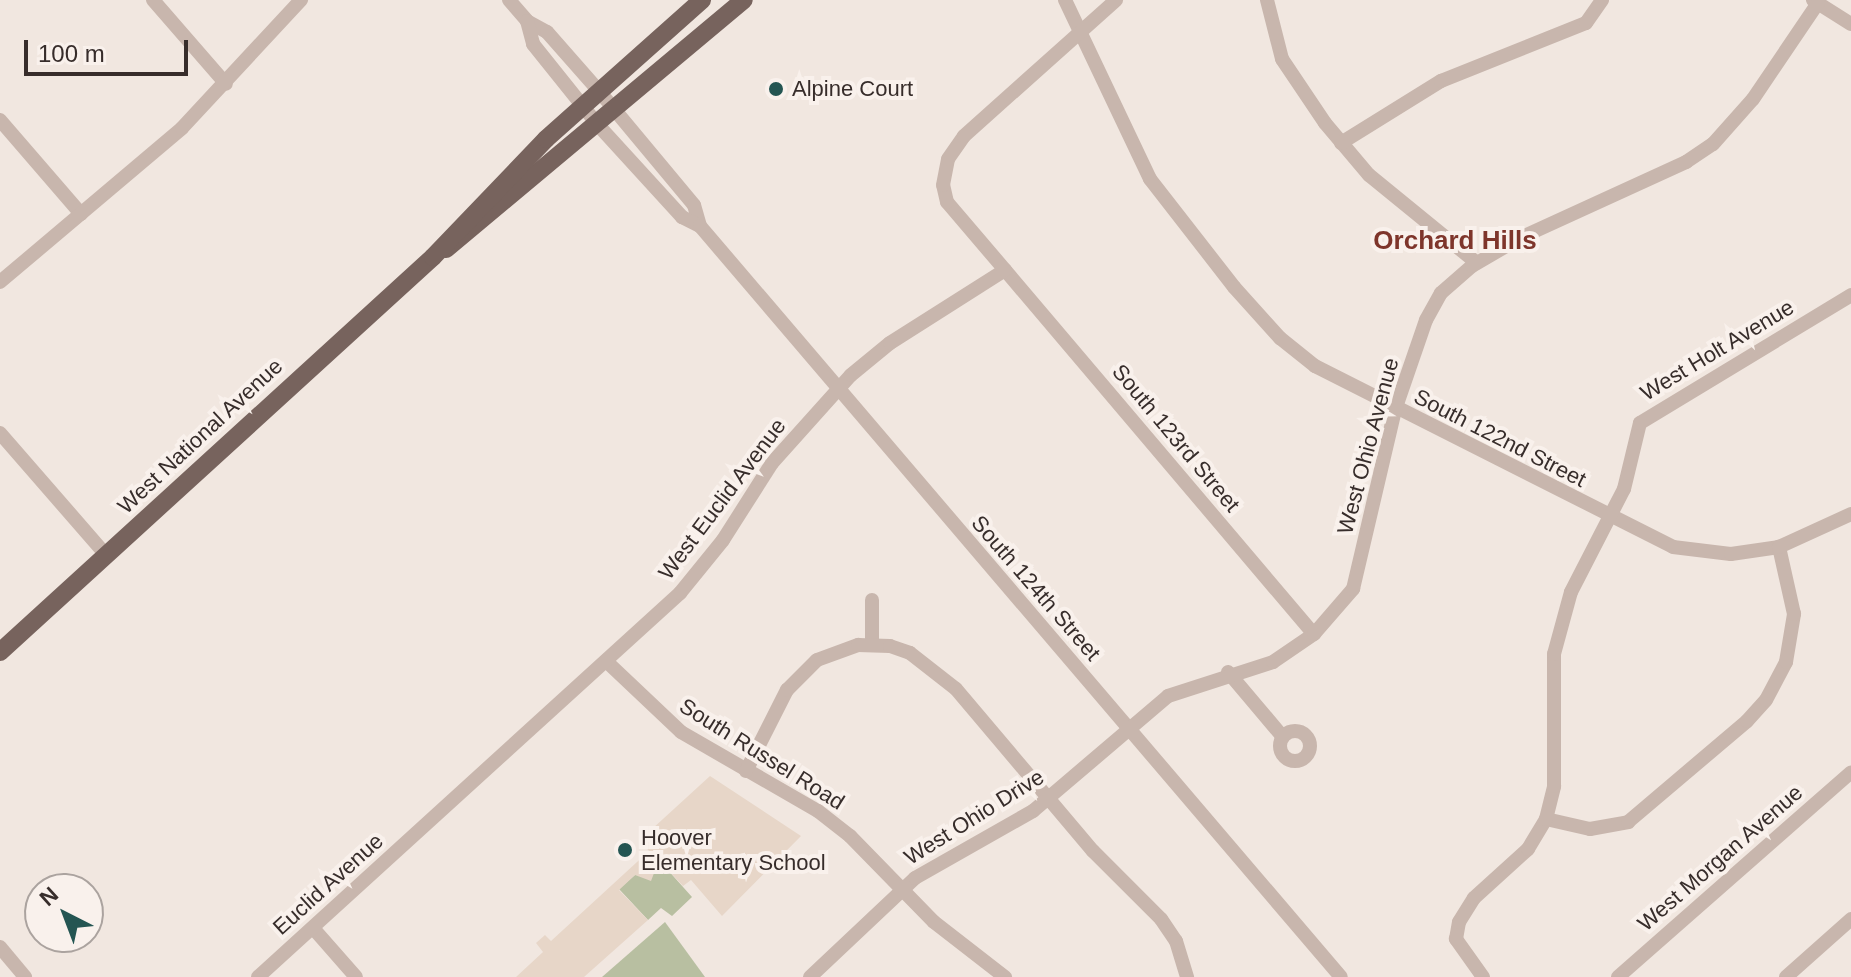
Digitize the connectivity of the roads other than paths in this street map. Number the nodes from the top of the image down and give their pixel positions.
1 (153, 0) edge
2 (301, 0) edge
3 (509, 0) edge
4 (702, 0) edge
5 (744, 0) edge
6 (1065, 0) edge
7 (1116, 0) edge
8 (1267, 0) edge
9 (1602, 0) edge
10 (1816, 2) edge
11 (527, 21) junction
12 (1851, 24) edge
13 (1081, 30) junction
14 (226, 84) junction
15 (599, 91) junction
16 (582, 106) junction
17 (614, 111) junction
18 (0, 120) edge
19 (598, 125) junction
20 (1341, 143) junction
21 (81, 214) junction
22 (700, 226) junction
23 (433, 257) junction
24 (1477, 263) junction
25 (1005, 270) junction
26 (0, 282) edge
27 (1851, 295) edge
28 (837, 389) junction
29 (1395, 410) junction
30 (0, 433) edge
31 (1851, 514) edge
32 (1609, 518) junction
33 (1779, 547) junction
34 (106, 555) junction
35 (872, 600) dead end
36 (1314, 634) junction
37 (872, 644) junction
38 (0, 652) edge
39 (606, 661) junction
40 (1228, 672) junction
41 (1128, 729) junction
42 (1283, 737) dead end
43 (746, 771) junction
44 (1851, 772) edge
45 (1048, 799) junction
46 (1546, 819) junction
47 (428, 824) joint
48 (903, 889) junction
49 (1851, 919) edge
50 (313, 928) junction
51 (0, 947) edge
52 (997, 975) edge
53 (25, 977) edge
54 (258, 977) edge
55 (356, 977) edge
56 (810, 977) edge
57 (1187, 977) edge
58 (1341, 977) edge
59 (1483, 977) edge
60 (1618, 977) edge
61 (1786, 977) edge

1 - 14 street
2 - 14 street
3 - 11 street, South 124th Street
4 - 15 main road, West National Avenue
5 - 17 main road, West National Avenue
6 - 13 street, South 122nd Street
7 - 13 street
8 - 20 street
9 - 20 street
10 - 12 street
10 - 24 street, West Ohio Avenue
11 - 15 street, South 124th Street
11 - 16 street, South 124th Street
13 - 25 street
13 - 29 street, South 122nd Street
14 - 21 street
15 - 16 main road, West National Avenue
15 - 17 street, South 124th Street
16 - 19 street, South 124th Street
16 - 23 main road, West National Avenue
17 - 19 main road, West National Avenue
17 - 22 street, South 124th Street
18 - 21 street
19 - 22 street, South 124th Street
19 - 23 main road, West National Avenue
20 - 24 street
21 - 26 street
22 - 28 street, South 124th Street
23 - 34 main road, West National Avenue
24 - 29 street, West Ohio Avenue
25 - 28 street, West Euclid Avenue
25 - 36 street, South 123rd Street
27 - 32 street, West Holt Avenue
28 - 39 street, West Euclid Avenue
28 - 41 street, South 124th Street
29 - 32 street, South 122nd Street
29 - 36 street, West Ohio Avenue
30 - 34 street
31 - 33 street, South 122nd Street
32 - 33 street, South 122nd Street
32 - 46 street, West Holt Avenue
33 - 46 street
34 - 38 main road, West National Avenue
35 - 37 street
36 - 40 street, West Ohio Avenue
37 - 43 street
37 - 45 street
39 - 43 street, South Russel Road
39 - 47 street, West Euclid Avenue
40 - 41 street, West Ohio Avenue
40 - 42 street
41 - 45 street, West Ohio Drive
41 - 58 street, South 124th Street
43 - 48 street, South Russel Road
44 - 60 street, West Morgan Avenue
45 - 48 street, West Ohio Drive
45 - 57 street
46 - 59 street, West Holt Avenue
47 - 50 street, Euclid Avenue
48 - 52 street, South Russel Road
48 - 56 street, West Ohio Drive
49 - 61 street
50 - 54 street, Euclid Avenue
50 - 55 street
51 - 53 street

